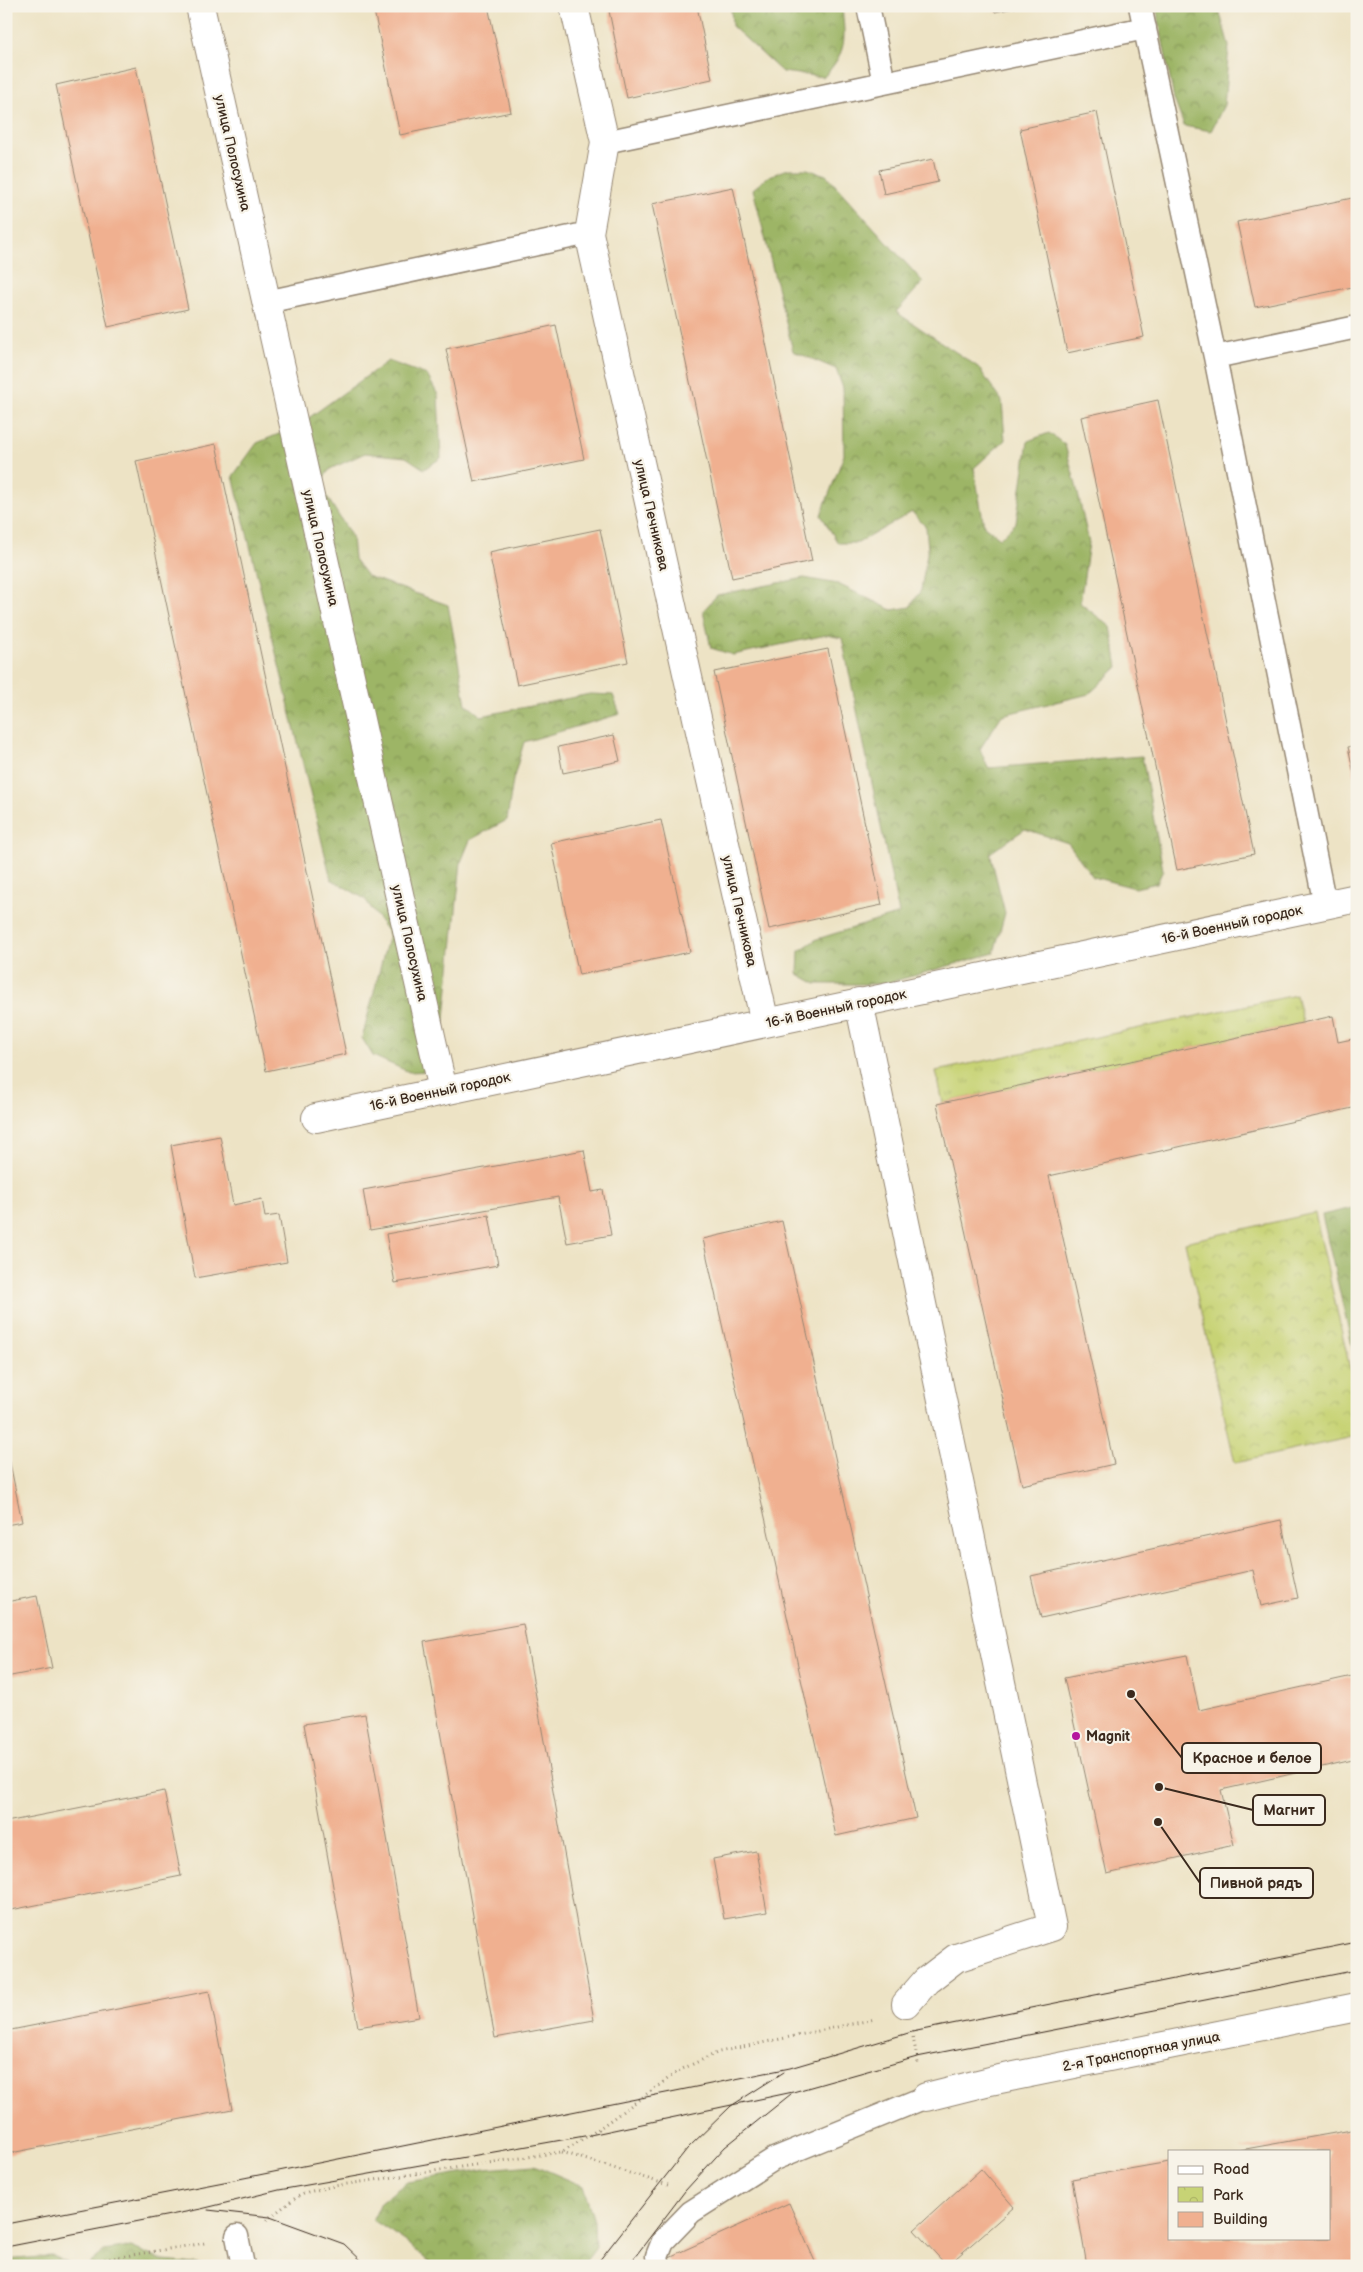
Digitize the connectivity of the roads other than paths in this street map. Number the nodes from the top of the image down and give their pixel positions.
1 (200, 6) edge
2 (574, 6) edge
3 (868, 6) edge
4 (1143, 17) edge
5 (884, 83) junction
6 (604, 142) junction
7 (589, 233) junction
8 (266, 302) junction
9 (1357, 327) edge
10 (1215, 357) junction
11 (1357, 898) edge
12 (1325, 905) junction
13 (859, 1002) junction
14 (765, 1024) junction
15 (443, 1090) junction
16 (316, 1118) dead end
17 (906, 2004) road end
18 (1357, 2007) edge
19 (926, 2097) joint
20 (237, 2236) road end
21 (243, 2266) edge
22 (659, 2266) edge

1 - 8 street, улица Полосухина
2 - 6 street, улица Печникова
3 - 5 lane
4 - 5 lane
4 - 10 lane
5 - 6 lane
6 - 7 street, улица Печникова
7 - 8 lane
7 - 14 street, улица Печникова
8 - 15 street, улица Полосухина
9 - 10 lane
10 - 12 lane
11 - 12 street, 16-й Военный городок
12 - 13 street, 16-й Военный городок
13 - 14 street, 16-й Военный городок
13 - 17 street
14 - 15 street, 16-й Военный городок
15 - 16 street, 16-й Военный городок
18 - 19 street, 2-я Транспортная улица
19 - 22 lane
20 - 21 lane

